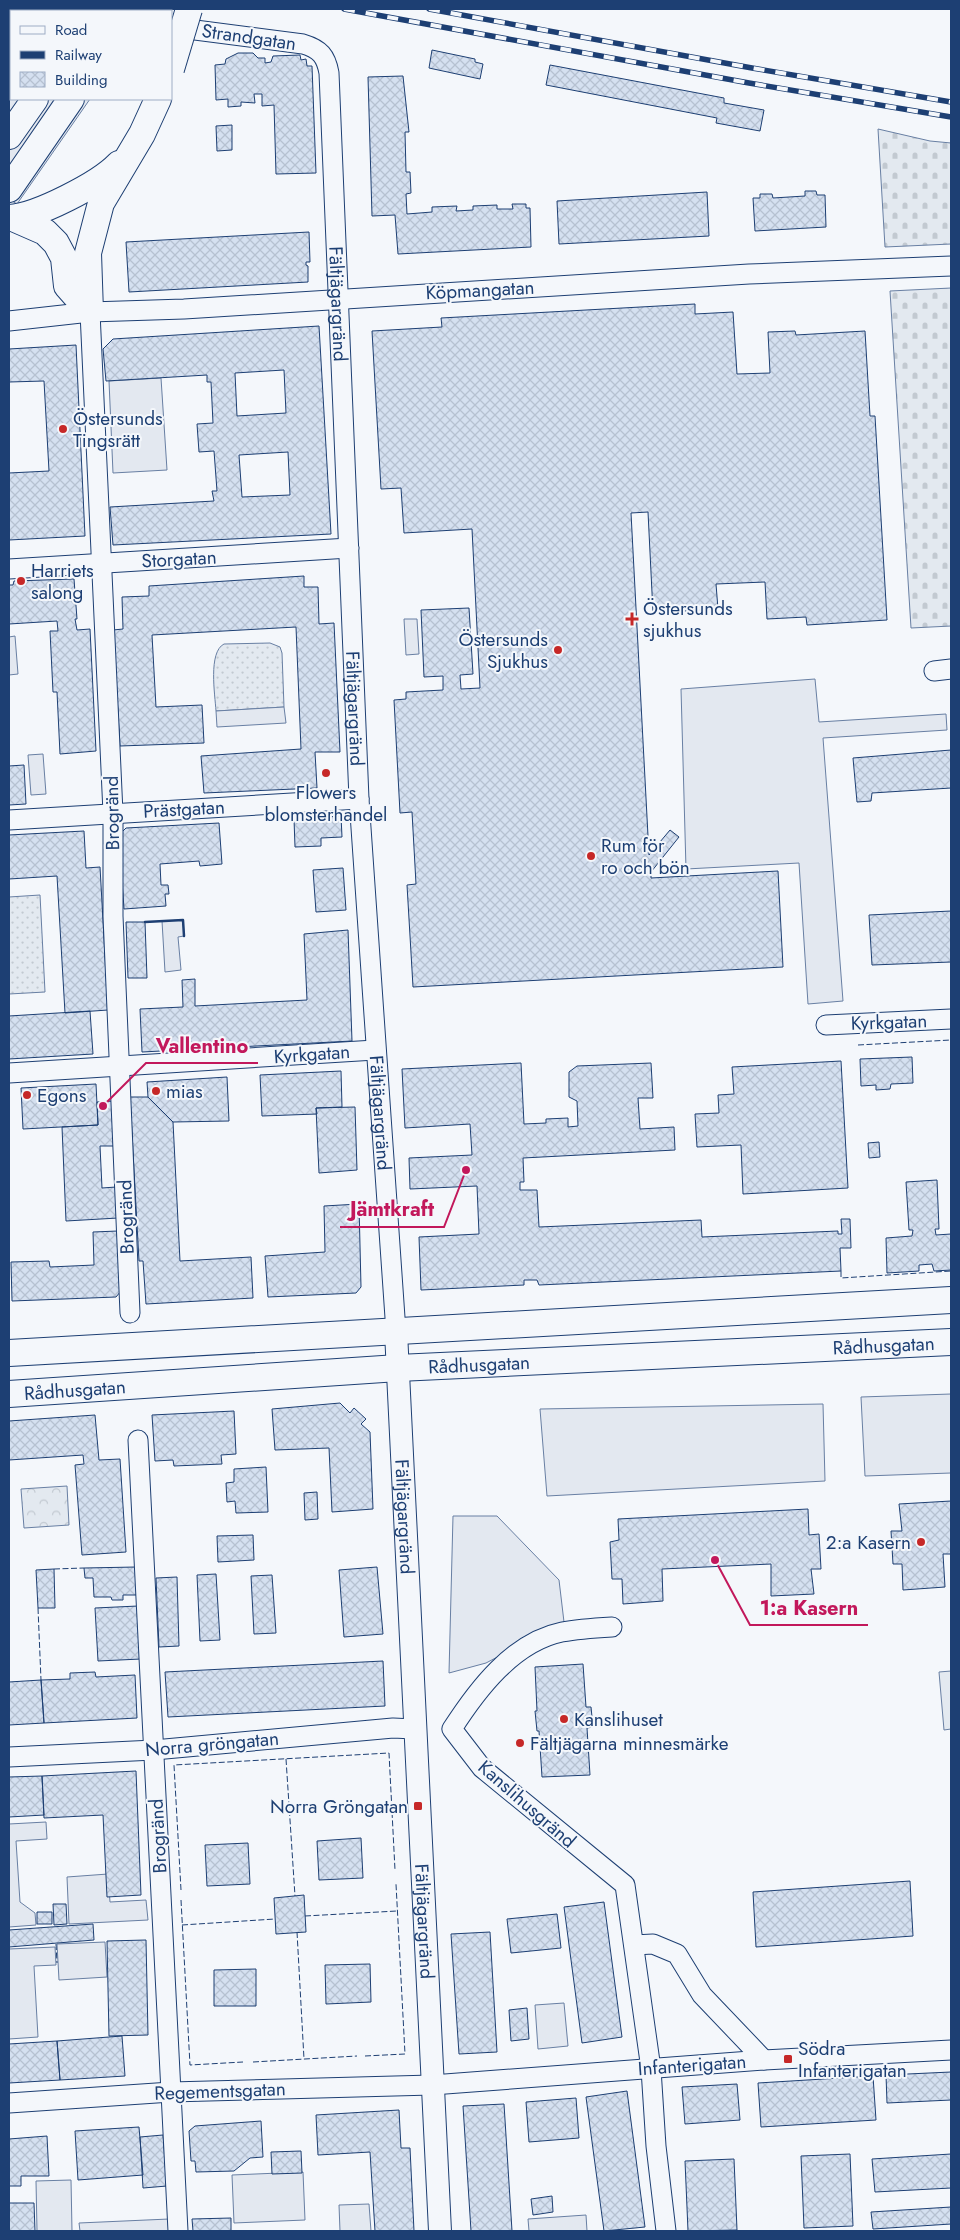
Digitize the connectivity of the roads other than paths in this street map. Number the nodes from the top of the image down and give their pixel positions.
1 (189, 9) edge
2 (172, 27) edge
3 (324, 55) joint
4 (172, 66) edge
5 (34, 100) edge
6 (70, 100) edge
7 (158, 100) edge
8 (142, 134) junction
9 (9, 136) edge
10 (9, 189) edge
11 (11, 218) edge
12 (951, 266) edge
13 (338, 300) junction
14 (90, 312) junction
15 (9, 321) edge
16 (349, 548) junction
17 (101, 563) junction
18 (9, 568) edge
19 (359, 799) junction
20 (113, 813) junction
21 (9, 820) edge
22 (951, 1019) edge
23 (826, 1025) dead end
24 (376, 1050) junction
25 (120, 1066) junction
26 (9, 1073) edge
27 (951, 1300) edge
28 (130, 1313) dead end
29 (396, 1332) junction
30 (951, 1342) edge
31 (9, 1353) edge
32 (398, 1368) junction
33 (9, 1394) edge
34 (138, 1440) dead end
35 (612, 1626) dead end
36 (414, 1729) junction
37 (154, 1750) junction
38 (9, 1757) edge
39 (634, 1945) junction
40 (951, 2050) edge
41 (764, 2060) junction
42 (651, 2069) junction
43 (432, 2086) junction
44 (171, 2092) junction
45 (9, 2103) edge
46 (178, 2231) edge
47 (440, 2231) edge
48 (666, 2231) edge

1 - 4 main road, bridge
2 - 3 street, Strandgatan
3 - 13 street, Fältjägargränd
5 - 9 main road
6 - 10 main road
7 - 8 main road
8 - 11 main road
8 - 14 main road
11 - 14 main road
12 - 13 street, Köpmangatan
13 - 14 street, Köpmangatan
13 - 16 street, Fältjägargränd
14 - 15 street, Köpmangatan
14 - 17 street, Brogränd
16 - 17 street, Storgatan
16 - 19 street, Fältjägargränd
17 - 18 street, Storgatan
17 - 20 street, Brogränd
19 - 20 street, Prästgatan
19 - 24 street, Fältjägargränd
20 - 21 street, Prästgatan
20 - 25 street, Brogränd
22 - 23 street, Kyrkgatan
24 - 25 street, Kyrkgatan
24 - 29 street, Fältjägargränd
25 - 26 street, Kyrkgatan
25 - 28 street, Brogränd
27 - 29 main road, Rådhusgatan
29 - 31 main road, Rådhusgatan
29 - 32 street, Fältjägargränd
30 - 32 main road, Rådhusgatan
32 - 33 main road, Rådhusgatan
32 - 36 street, Fältjägargränd
34 - 37 street, Brogränd
35 - 39 street, Kanslihusgränd
36 - 37 street, Norra gröngatan
36 - 43 street, Fältjägargränd
37 - 38 street, Norra gröngatan
37 - 44 street, Brogränd
39 - 41 street
39 - 42 street, Kanslihusgränd
40 - 41 street, Infanterigatan
41 - 42 street, Infanterigatan
42 - 43 street, Infanterigatan
42 - 48 street, Kanslihusgränd
43 - 44 street, Regementsgatan
43 - 47 street, Fältjägargränd
44 - 45 street, Regementsgatan
44 - 46 street, Brogränd

